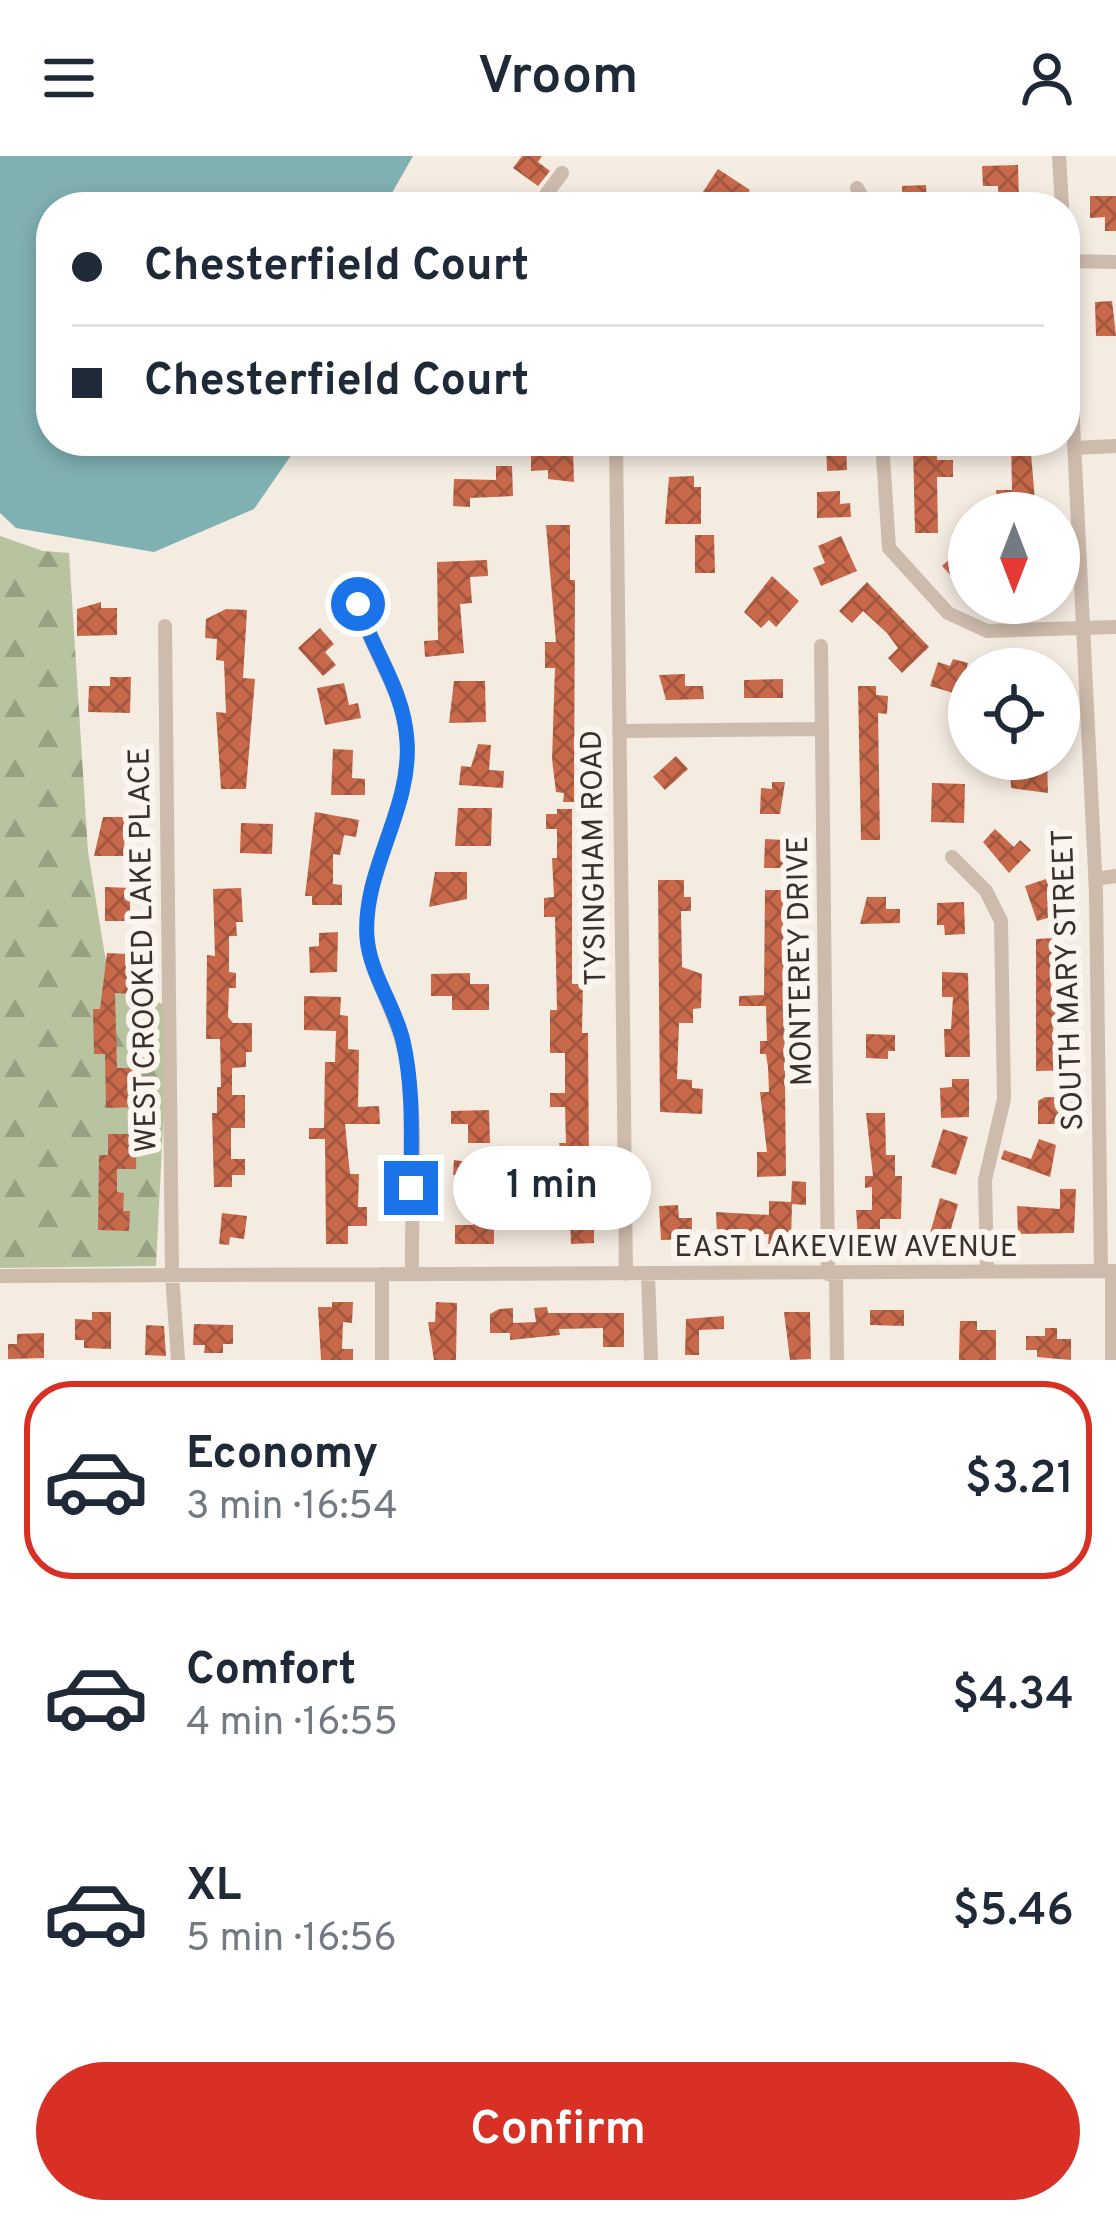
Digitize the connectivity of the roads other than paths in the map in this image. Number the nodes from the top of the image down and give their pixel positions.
1 (1059, 156) edge
2 (562, 173) dead end
3 (857, 188) dead end
4 (548, 192) edge
5 (859, 192) edge
6 (1061, 192) edge
7 (1080, 260) edge
8 (1116, 262) edge
9 (1116, 446) edge
10 (1080, 448) edge
11 (616, 456) edge
12 (883, 456) edge
13 (1074, 456) edge
14 (355, 592) dead end
15 (165, 626) dead end
16 (1116, 627) edge
17 (1082, 628) junction
18 (821, 646) dead end
19 (822, 729) junction
20 (619, 731) junction
21 (952, 857) dead end
22 (1116, 876) edge
23 (1095, 879) junction
24 (1108, 1081) edge
25 (1109, 1271) edge
26 (988, 1272) junction
27 (172, 1274) junction
28 (382, 1274) junction
29 (412, 1274) junction
30 (626, 1274) junction
31 (648, 1274) junction
32 (832, 1274) junction
33 (0, 1276) edge
34 (178, 1360) edge
35 (382, 1360) edge
36 (651, 1360) edge
37 (837, 1360) edge
38 (1112, 1360) edge

1 - 6 street
2 - 4 street
3 - 5 street
7 - 8 street
9 - 10 street
11 - 20 street, TYSINGHAM ROAD
12 - 17 street
13 - 17 street, SOUTH MARY STREET
14 - 29 street
15 - 27 street, WEST CROOKED LAKE PLACE
16 - 17 street
17 - 23 street, SOUTH MARY STREET
18 - 19 street, MONTEREY DRIVE
19 - 20 street
19 - 32 street, MONTEREY DRIVE
20 - 30 street, TYSINGHAM ROAD
21 - 26 street
22 - 23 street
23 - 24 street, SOUTH MARY STREET
24 - 25 street, SOUTH MARY STREET
25 - 26 street, EAST LAKEVIEW AVENUE
25 - 38 street, SOUTH MARY STREET
26 - 32 street, EAST LAKEVIEW AVENUE
27 - 28 street, EAST LAKEVIEW AVENUE
27 - 33 street, EAST LAKEVIEW AVENUE
27 - 34 street, WEST CROOKED LAKE PLACE
28 - 29 street, EAST LAKEVIEW AVENUE
28 - 35 street
29 - 30 street, EAST LAKEVIEW AVENUE
30 - 31 street, EAST LAKEVIEW AVENUE
31 - 32 street, EAST LAKEVIEW AVENUE
31 - 36 street
32 - 37 street, MONTEREY DRIVE

